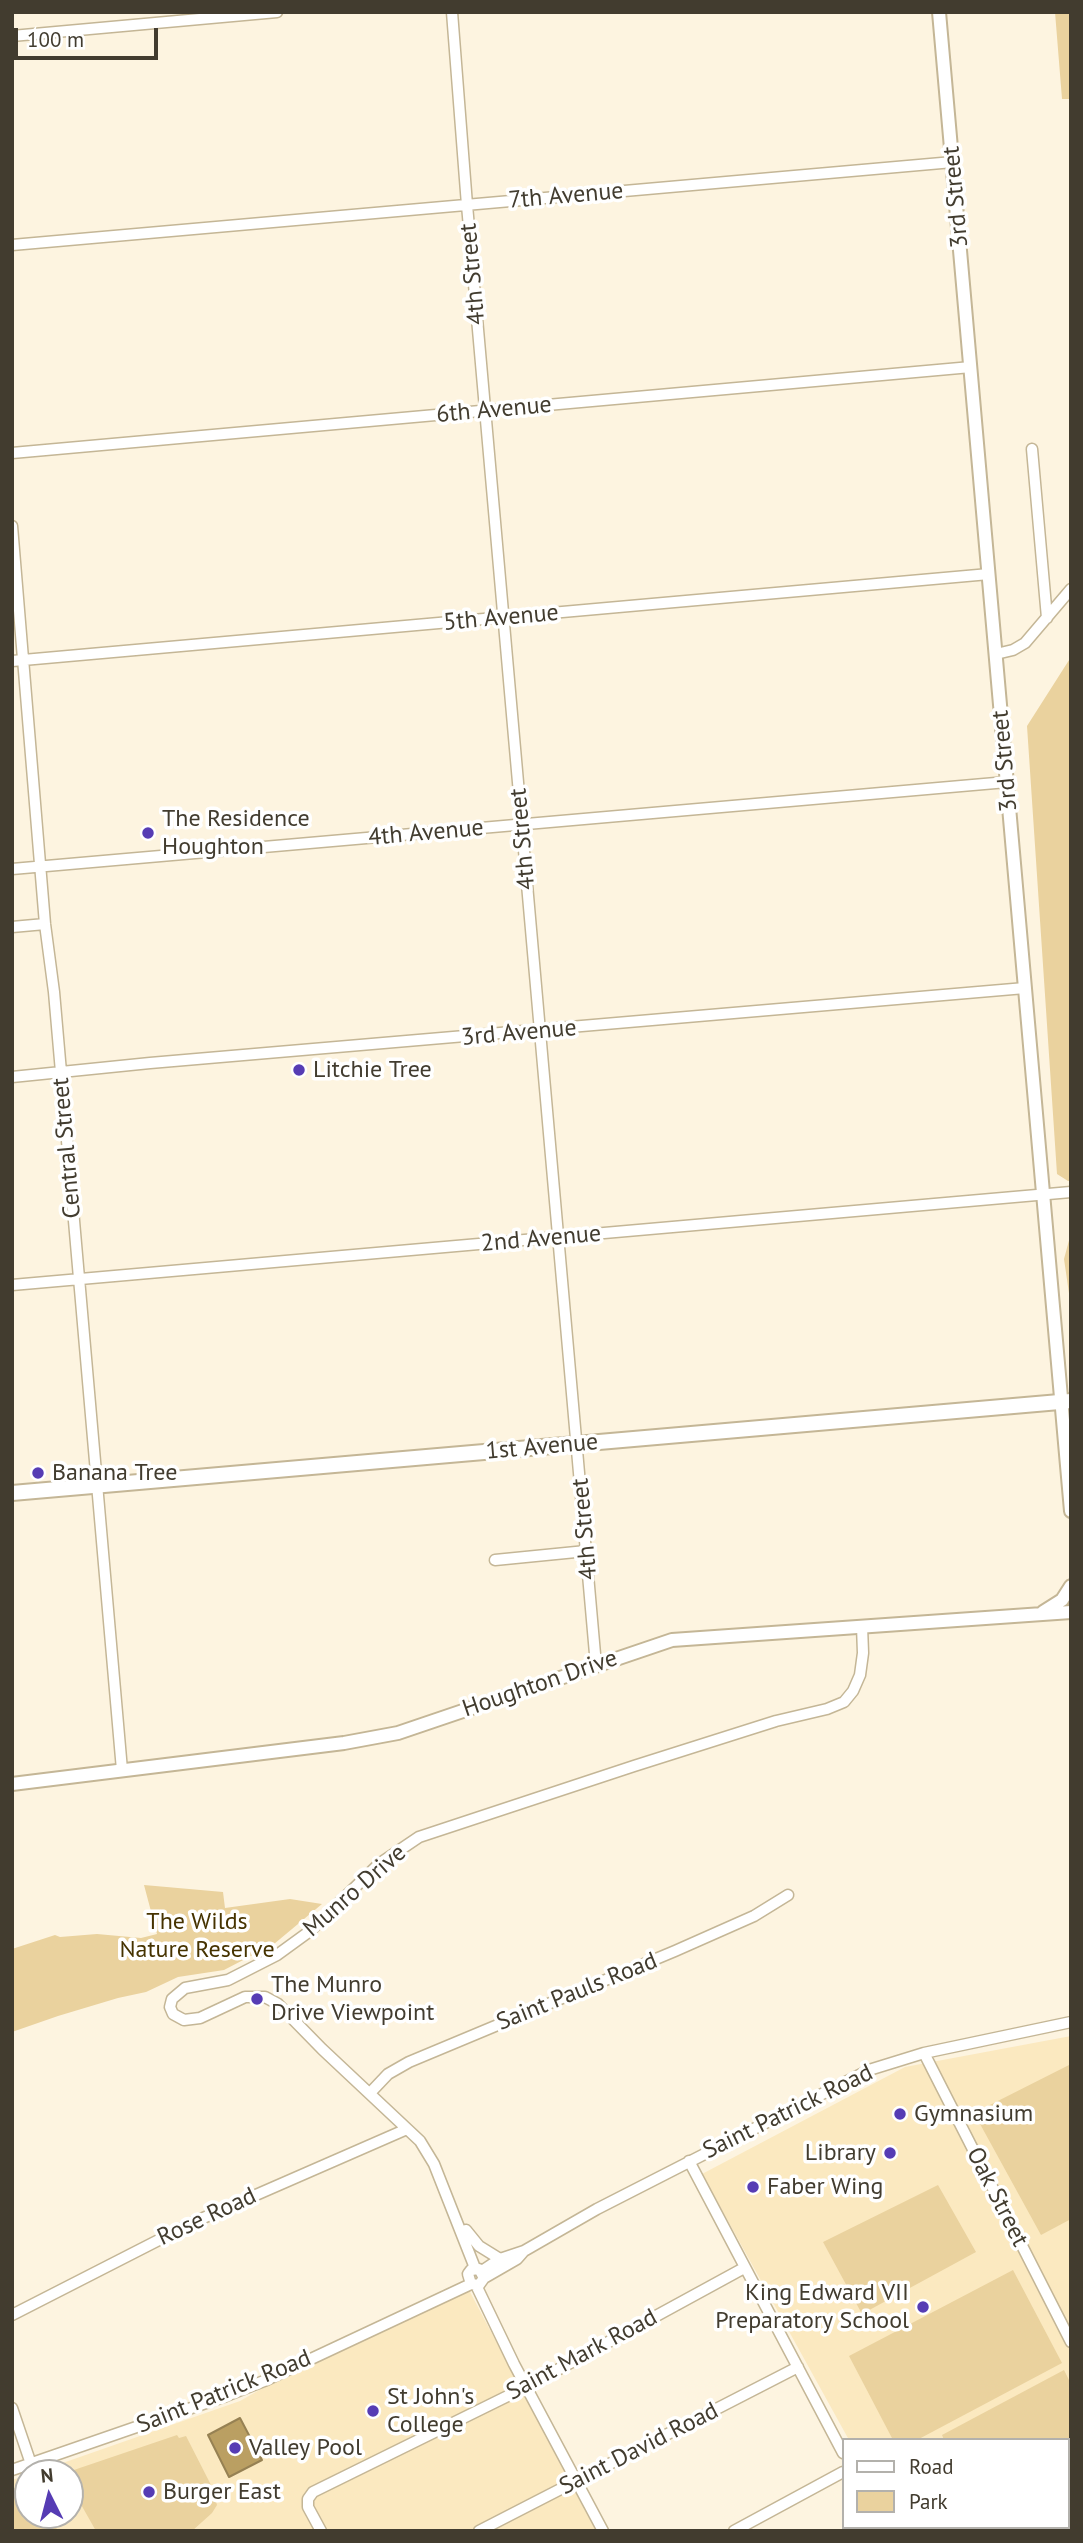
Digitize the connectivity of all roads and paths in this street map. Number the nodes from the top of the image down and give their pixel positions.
1 (277, 12) edge
2 (452, 12) edge
3 (939, 12) edge
4 (12, 36) edge
5 (953, 162) junction
6 (467, 205) junction
7 (12, 245) edge
8 (971, 367) junction
9 (485, 411) junction
10 (1032, 449) dead end
11 (15, 452) edge
12 (12, 526) edge
13 (989, 574) junction
14 (1071, 589) edge
15 (504, 617) junction
16 (1047, 618) junction
17 (996, 654) junction
18 (12, 660) edge
19 (24, 660) junction
20 (1007, 782) junction
21 (522, 825) junction
22 (42, 867) junction
23 (12, 869) edge
24 (45, 924) junction
25 (12, 927) edge
26 (1025, 988) junction
27 (541, 1031) junction
28 (60, 1073) junction
29 (12, 1077) edge
30 (1071, 1192) edge
31 (1043, 1195) junction
32 (559, 1236) junction
33 (78, 1280) junction
34 (12, 1286) edge
35 (1066, 1401) edge
36 (578, 1444) junction
37 (96, 1486) junction
38 (12, 1493) edge
39 (1071, 1511) edge
40 (586, 1551) junction
41 (495, 1560) dead end
42 (1071, 1586) edge
43 (1071, 1612) edge
44 (1040, 1614) junction
45 (862, 1626) junction
46 (596, 1665) junction
47 (122, 1770) junction
48 (12, 1784) edge
49 (788, 1895) dead end
50 (1071, 2022) edge
51 (924, 2053) junction
52 (370, 2094) junction
53 (407, 2129) junction
54 (689, 2161) junction
55 (453, 2213) junction
56 (524, 2251) junction
57 (500, 2259) junction
58 (744, 2268) junction
59 (476, 2277) junction
60 (12, 2315) edge
61 (1071, 2342) edge
62 (798, 2367) junction
63 (526, 2386) junction
64 (12, 2408) edge
65 (842, 2451) edge
66 (29, 2459) edge
67 (45, 2459) edge
68 (842, 2473) edge
69 (576, 2481) junction
70 (321, 2531) edge
71 (479, 2531) edge
72 (603, 2531) edge
73 (734, 2531) edge

1 - 4 street
2 - 6 street, 4th Street
3 - 5 street, 3rd Street
5 - 6 street, 7th Avenue
5 - 8 street, 3rd Street
6 - 7 street, 7th Avenue
6 - 9 street, 4th Street
8 - 9 street, 6th Avenue
8 - 13 street, 3rd Street
9 - 11 street, 6th Avenue
9 - 15 street, 4th Street
10 - 16 street
12 - 19 street, Central Street
13 - 15 street, 5th Avenue
13 - 17 street, 3rd Street
14 - 16 street
15 - 19 street, 5th Avenue
15 - 21 street, 4th Street
16 - 17 street
17 - 20 street, 3rd Street
18 - 19 street, 5th Avenue
19 - 22 street, Central Street
20 - 21 street, 4th Avenue
20 - 26 street, 3rd Street
21 - 22 street, 4th Avenue
21 - 27 street, 4th Street
22 - 23 street, 4th Avenue
22 - 24 street, Central Street
24 - 25 street
24 - 28 street, Central Street
26 - 27 street, 3rd Avenue
26 - 31 street, 3rd Street
27 - 28 street, 3rd Avenue
27 - 32 street, 4th Street
28 - 29 street, 3rd Avenue
28 - 33 street, Central Street
30 - 31 street, 2nd Avenue
31 - 32 street, 2nd Avenue
31 - 35 street, 3rd Street
32 - 33 street, 2nd Avenue
32 - 36 street, 4th Street
33 - 34 street, 2nd Avenue
33 - 37 street, Central Street
35 - 36 main road, 1st Avenue
35 - 39 street, 3rd Street
36 - 37 main road, 1st Avenue
36 - 40 street, 4th Street
37 - 38 main road, 1st Avenue
37 - 47 street, Central Street
40 - 41 street
40 - 46 street, 4th Street
42 - 44 street
43 - 44 street, Houghton Drive
44 - 45 street, Houghton Drive
45 - 46 street, Houghton Drive
45 - 52 street, Munro Drive
46 - 47 street, Houghton Drive
47 - 48 street, Houghton Drive
49 - 52 street, Saint Pauls Road
50 - 51 street, Saint Patrick Road
51 - 54 street, Saint Patrick Road
51 - 61 street, Oak Street
52 - 53 street, Munro Drive
53 - 55 street, Munro Drive
53 - 60 street, Rose Road
54 - 56 street, Saint Patrick Road
54 - 58 street
55 - 57 street
55 - 59 street
56 - 57 street, Saint Patrick Road
56 - 59 street, Saint Patrick Road
57 - 59 street, Saint Patrick Road
58 - 62 street
58 - 63 street, Saint Mark Road
59 - 63 street
59 - 67 street, Saint Patrick Road
62 - 65 street
62 - 69 street, Saint David Road
63 - 69 street
63 - 70 street, Saint Mark Road
64 - 66 street
68 - 73 street
69 - 71 street, Saint David Road
69 - 72 street

